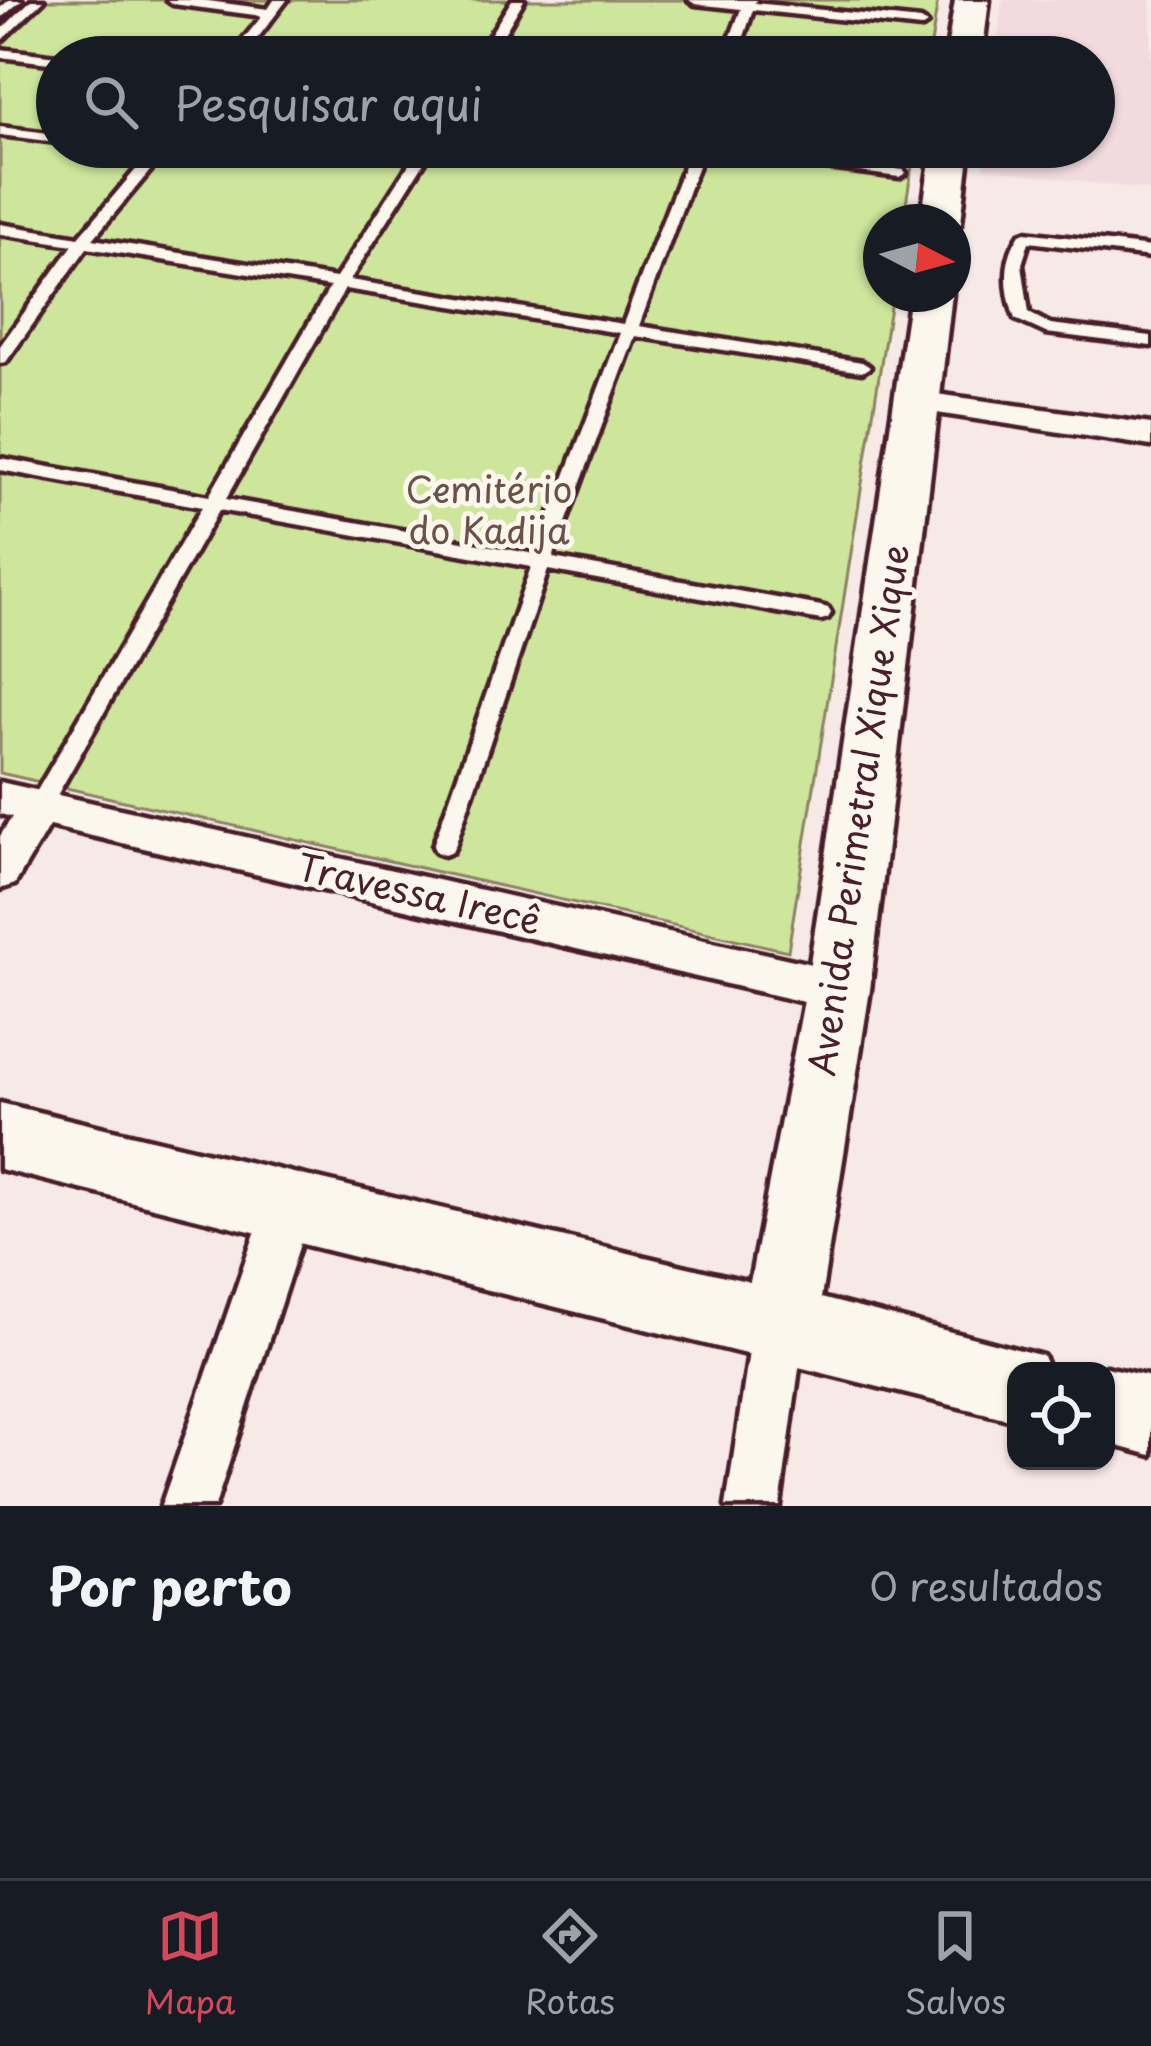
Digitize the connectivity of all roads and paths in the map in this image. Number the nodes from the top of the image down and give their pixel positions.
1 (16, 0) edge
2 (38, 0) edge
3 (173, 0) edge
4 (281, 0) edge
5 (518, 0) edge
6 (694, 0) edge
7 (972, 0) edge
8 (749, 3) edge
9 (271, 13) junction
10 (0, 15) edge
11 (921, 24) dead end
12 (253, 36) edge
13 (496, 36) edge
14 (737, 36) edge
15 (967, 36) edge
16 (0, 38) edge
17 (0, 53) edge
18 (36, 57) edge
19 (0, 131) edge
20 (36, 136) edge
21 (145, 168) edge
22 (414, 168) edge
23 (688, 168) edge
24 (867, 168) edge
25 (948, 168) edge
26 (899, 172) dead end
27 (943, 204) edge
28 (0, 229) edge
29 (84, 241) junction
30 (1151, 252) edge
31 (341, 282) junction
32 (928, 312) edge
33 (630, 329) junction
34 (1151, 341) edge
35 (0, 358) edge
36 (862, 368) dead end
37 (915, 401) junction
38 (1151, 435) edge
39 (0, 464) edge
40 (212, 503) junction
41 (542, 561) junction
42 (821, 613) dead end
43 (30, 796) edge
44 (444, 846) dead end
45 (0, 872) edge
46 (838, 990) junction
47 (0, 1136) edge
48 (287, 1207) junction
49 (779, 1325) junction
50 (1007, 1381) edge
51 (1115, 1407) edge
52 (1151, 1416) edge
53 (188, 1506) edge
54 (753, 1506) edge

1 - 10 lane
2 - 16 lane
3 - 9 lane
4 - 9 lane
5 - 13 lane
6 - 8 lane
7 - 15 main road
8 - 11 lane
8 - 14 lane
9 - 12 lane
17 - 18 lane
19 - 20 lane
21 - 29 lane
22 - 31 lane
23 - 33 lane
24 - 26 lane
25 - 27 main road
28 - 29 lane
29 - 31 lane
29 - 35 lane
30 - 34 lane
31 - 33 lane
31 - 40 lane
32 - 37 main road, Avenida Perimetral Xique Xique
33 - 36 lane
33 - 41 lane
37 - 38 street
37 - 46 main road, Avenida Perimetral Xique Xique
39 - 40 lane
40 - 41 lane
40 - 43 lane
41 - 42 lane
41 - 44 lane
43 - 45 street
43 - 46 street, Travessa Irecê
46 - 49 main road, Avenida Perimetral Xique Xique
47 - 48 main road
48 - 49 main road
48 - 53 street
49 - 50 main road
49 - 54 street
51 - 52 main road

